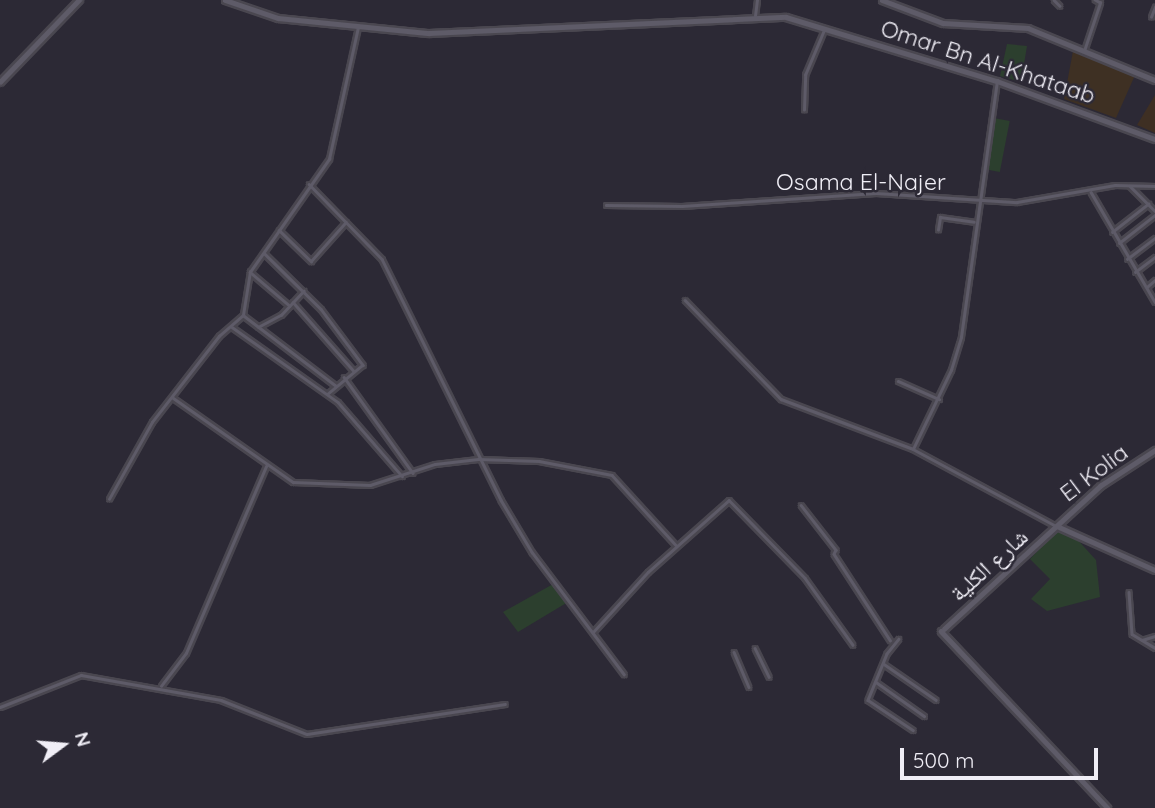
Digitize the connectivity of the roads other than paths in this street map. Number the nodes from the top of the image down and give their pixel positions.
1 (79, 0) edge
2 (225, 0) edge
3 (757, 0) edge
4 (882, 0) edge
5 (1054, 0) edge
6 (1095, 0) edge
7 (1060, 6) dead end
8 (1155, 7) edge
9 (755, 16) junction
10 (1151, 17) dead end
11 (358, 27) junction
12 (825, 27) junction
13 (1084, 51) junction
14 (1155, 79) edge
15 (997, 80) junction
16 (0, 82) edge
17 (804, 110) dead end
18 (1155, 139) edge
19 (309, 184) junction
20 (1130, 186) junction
21 (1155, 186) edge
22 (1091, 192) junction
23 (978, 201) junction
24 (1148, 204) junction
25 (606, 205) dead end
26 (1155, 213) edge
27 (346, 222) junction
28 (974, 222) junction
29 (279, 230) junction
30 (938, 230) dead end
31 (1111, 232) junction
32 (1155, 238) edge
33 (1118, 243) junction
34 (262, 251) junction
35 (1155, 257) edge
36 (1127, 259) junction
37 (250, 272) junction
38 (1135, 272) junction
39 (1155, 280) edge
40 (1146, 288) junction
41 (303, 291) junction
42 (1155, 293) edge
43 (1151, 296) junction
44 (685, 300) dead end
45 (1155, 302) edge
46 (291, 304) junction
47 (243, 315) junction
48 (232, 327) junction
49 (258, 327) junction
50 (354, 370) junction
51 (344, 377) junction
52 (898, 381) dead end
53 (335, 385) junction
54 (328, 394) junction
55 (172, 397) junction
56 (939, 399) junction
57 (913, 449) junction
58 (1155, 450) edge
59 (478, 459) junction
60 (266, 466) junction
61 (413, 473) junction
62 (402, 476) junction
63 (109, 499) dead end
64 (801, 505) dead end
65 (1056, 526) junction
66 (676, 545) junction
67 (1155, 570) edge
68 (1129, 592) dead end
69 (593, 632) junction
70 (1155, 636) edge
71 (899, 639) dead end
72 (890, 640) dead end
73 (1142, 640) junction
74 (853, 645) dead end
75 (755, 648) dead end
76 (1155, 648) edge
77 (734, 652) dead end
78 (883, 663) junction
79 (624, 674) dead end
80 (769, 677) dead end
81 (876, 682) junction
82 (160, 687) junction
83 (749, 687) dead end
84 (936, 700) dead end
85 (505, 705) dead end
86 (0, 707) edge
87 (924, 716) dead end
88 (913, 730) dead end
89 (1108, 808) edge

1 - 16 main road
2 - 11 main road, Omar Bn Al-Khataab
3 - 9 street
4 - 13 main road
5 - 7 street
6 - 13 street
8 - 10 street
9 - 11 main road, Omar Bn Al-Khataab
9 - 12 main road, Omar Bn Al-Khataab
11 - 19 street
12 - 15 main road, Omar Bn Al-Khataab
12 - 17 street
13 - 14 main road
15 - 18 main road, Omar Bn Al-Khataab
15 - 23 street
19 - 27 street
19 - 29 street
20 - 21 street
20 - 22 street, Osama El-Najer
20 - 24 street
22 - 23 street, Osama El-Najer
22 - 31 street
23 - 25 street, Osama El-Najer
23 - 28 street
24 - 26 street
24 - 31 street
26 - 33 street
27 - 29 street
27 - 59 street
28 - 30 street
28 - 56 street
29 - 34 street
31 - 33 street
32 - 36 street
33 - 36 street
34 - 37 street
34 - 41 street
35 - 38 street
36 - 38 street
37 - 46 street
37 - 47 street
38 - 40 street
39 - 40 street
40 - 43 street
41 - 46 street
41 - 50 street
42 - 43 street
43 - 45 street
44 - 57 street
46 - 49 street
46 - 50 street
47 - 48 street
47 - 49 street
48 - 54 street
48 - 55 street
49 - 53 street
50 - 51 street
51 - 53 street
51 - 61 street
52 - 56 street
53 - 54 street
54 - 62 street
55 - 60 street
55 - 63 street
56 - 57 street
57 - 65 street
58 - 65 main road, El Kolia
59 - 61 street
59 - 66 street
59 - 69 street
60 - 62 street
60 - 82 street
61 - 62 street
64 - 72 street
65 - 67 main road
65 - 89 main road, شارع الكلية
66 - 69 street
66 - 74 street
68 - 73 street
69 - 79 street
70 - 73 street
71 - 78 street
73 - 76 street
75 - 80 street
77 - 83 street
78 - 81 street
78 - 84 street
81 - 87 street
81 - 88 street
82 - 85 street
82 - 86 street

